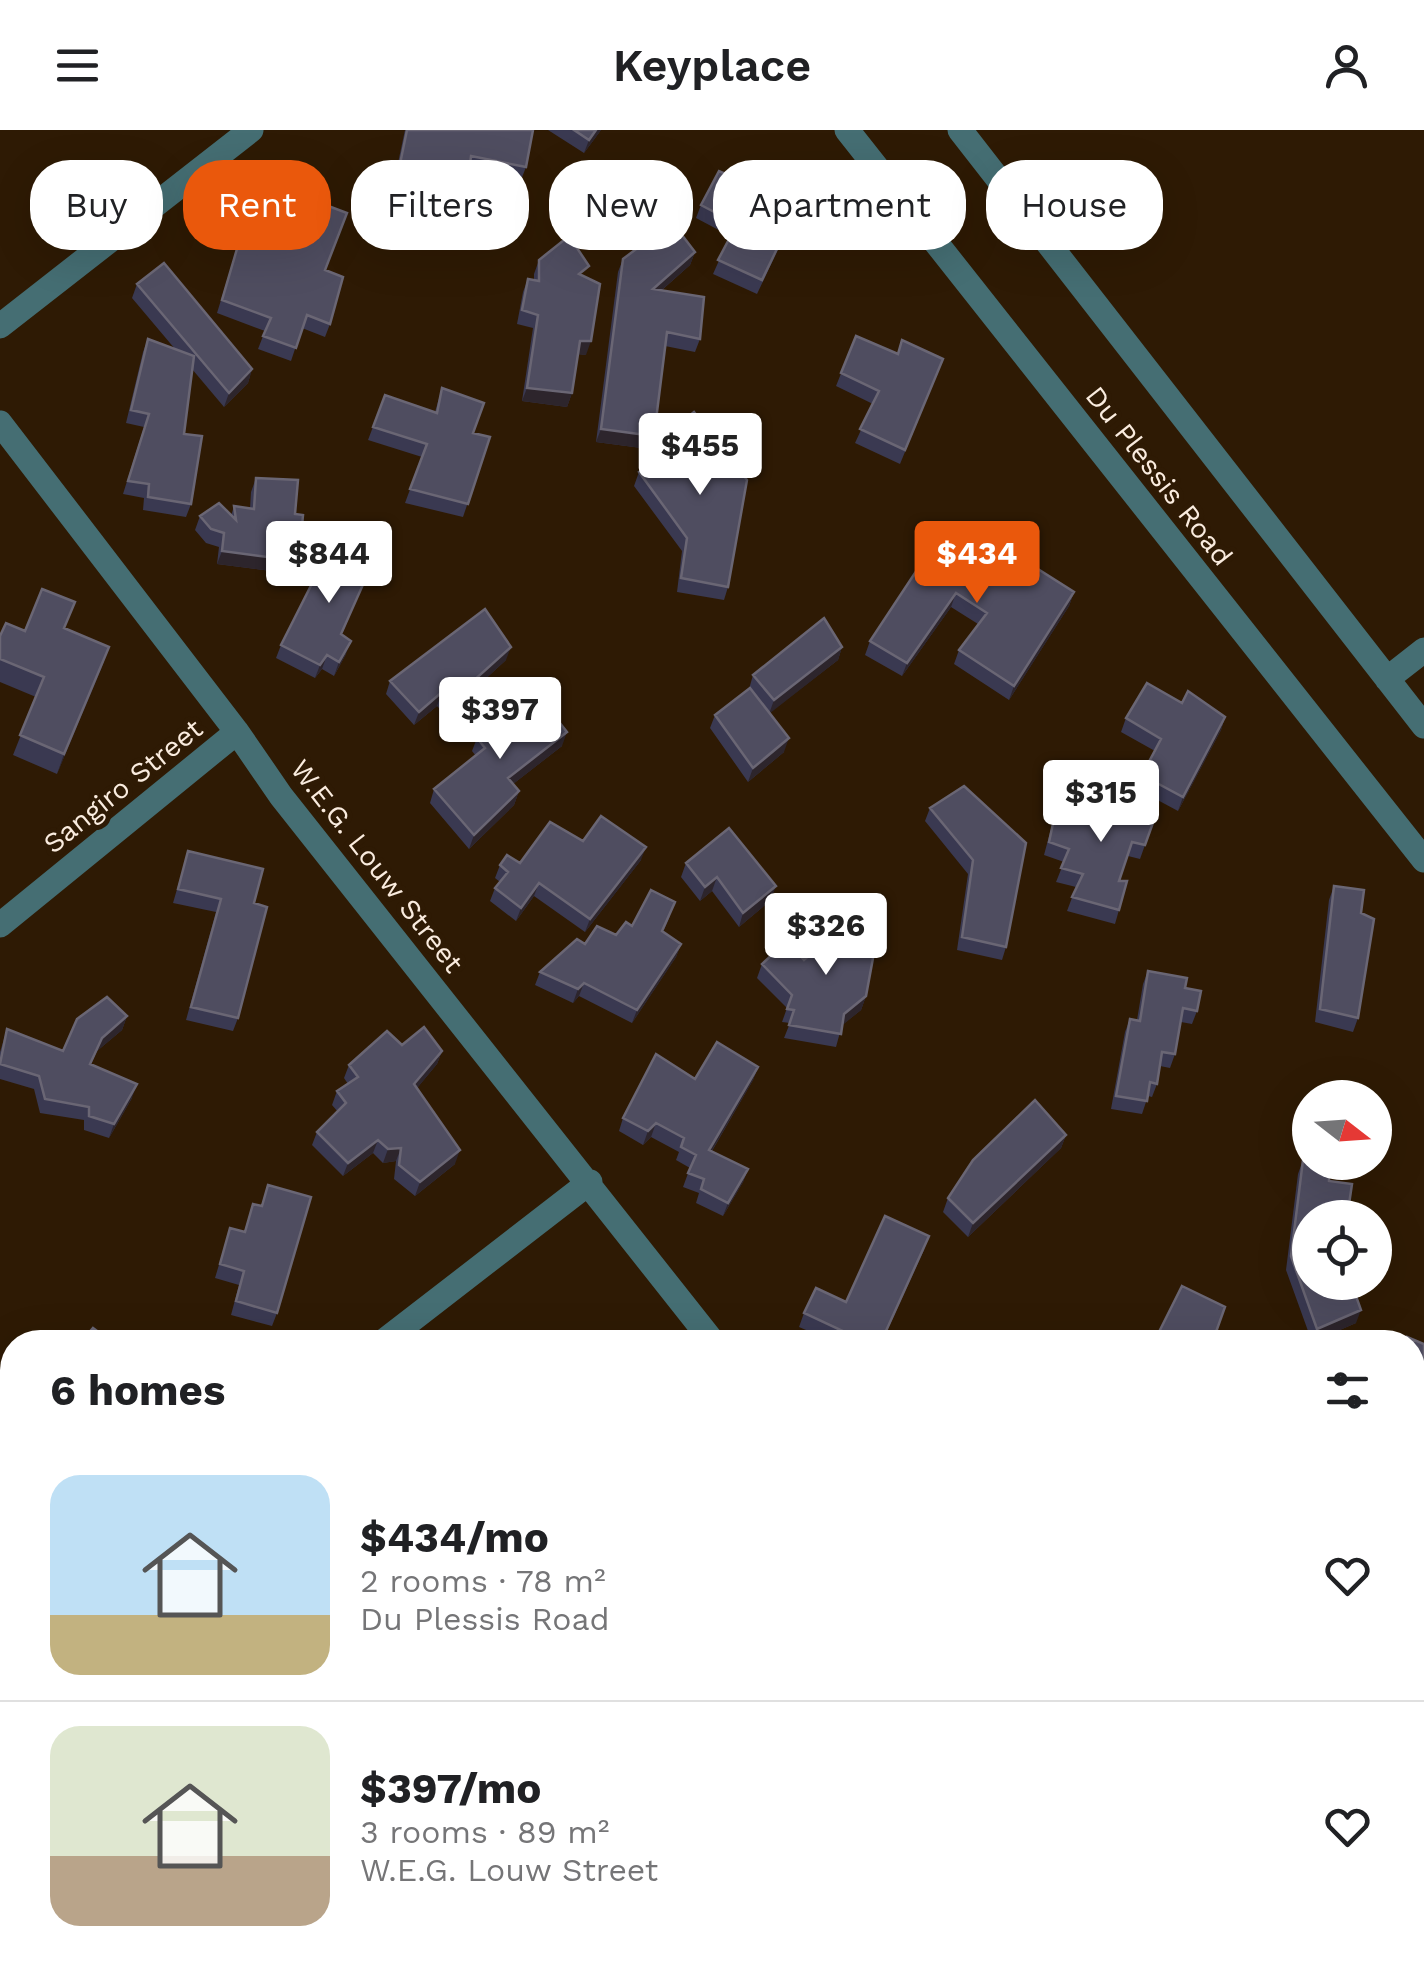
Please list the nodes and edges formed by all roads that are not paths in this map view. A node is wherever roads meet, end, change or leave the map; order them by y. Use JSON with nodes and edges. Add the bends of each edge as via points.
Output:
{"nodes":[{"id":1,"x":251,"y":130,"type":"edge"},
{"id":2,"x":847,"y":130,"type":"edge"},
{"id":3,"x":960,"y":130,"type":"edge"},
{"id":4,"x":0,"y":326,"type":"edge"},
{"id":5,"x":0,"y":422,"type":"edge"},
{"id":6,"x":1424,"y":650,"type":"edge"},
{"id":7,"x":1387,"y":679,"type":"junction"},
{"id":8,"x":1424,"y":726,"type":"edge"},
{"id":9,"x":237,"y":732,"type":"junction"},
{"id":10,"x":1424,"y":860,"type":"edge"},
{"id":11,"x":0,"y":925,"type":"edge"},
{"id":12,"x":590,"y":1182,"type":"junction"},
{"id":13,"x":399,"y":1330,"type":"edge"},
{"id":14,"x":704,"y":1330,"type":"edge"}],
"edges":[{"from":1,"to":4,"type":"street"},
{"from":2,"to":10,"type":"street","name":"Du Plessis Road"},
{"from":3,"to":7,"type":"street","name":"Du Plessis Road"},
{"from":5,"to":9,"type":"street","name":"W.E.G. Louw Street"},
{"from":6,"to":7,"type":"street"},
{"from":7,"to":8,"type":"street","name":"Du Plessis Road"},
{"from":9,"to":11,"type":"street","name":"Sangiro Street"},
{"from":9,"to":12,"type":"street","name":"W.E.G. Louw Street"},
{"from":12,"to":13,"type":"street"},
{"from":12,"to":14,"type":"street","name":"W.E.G. Louw Street"}]}
